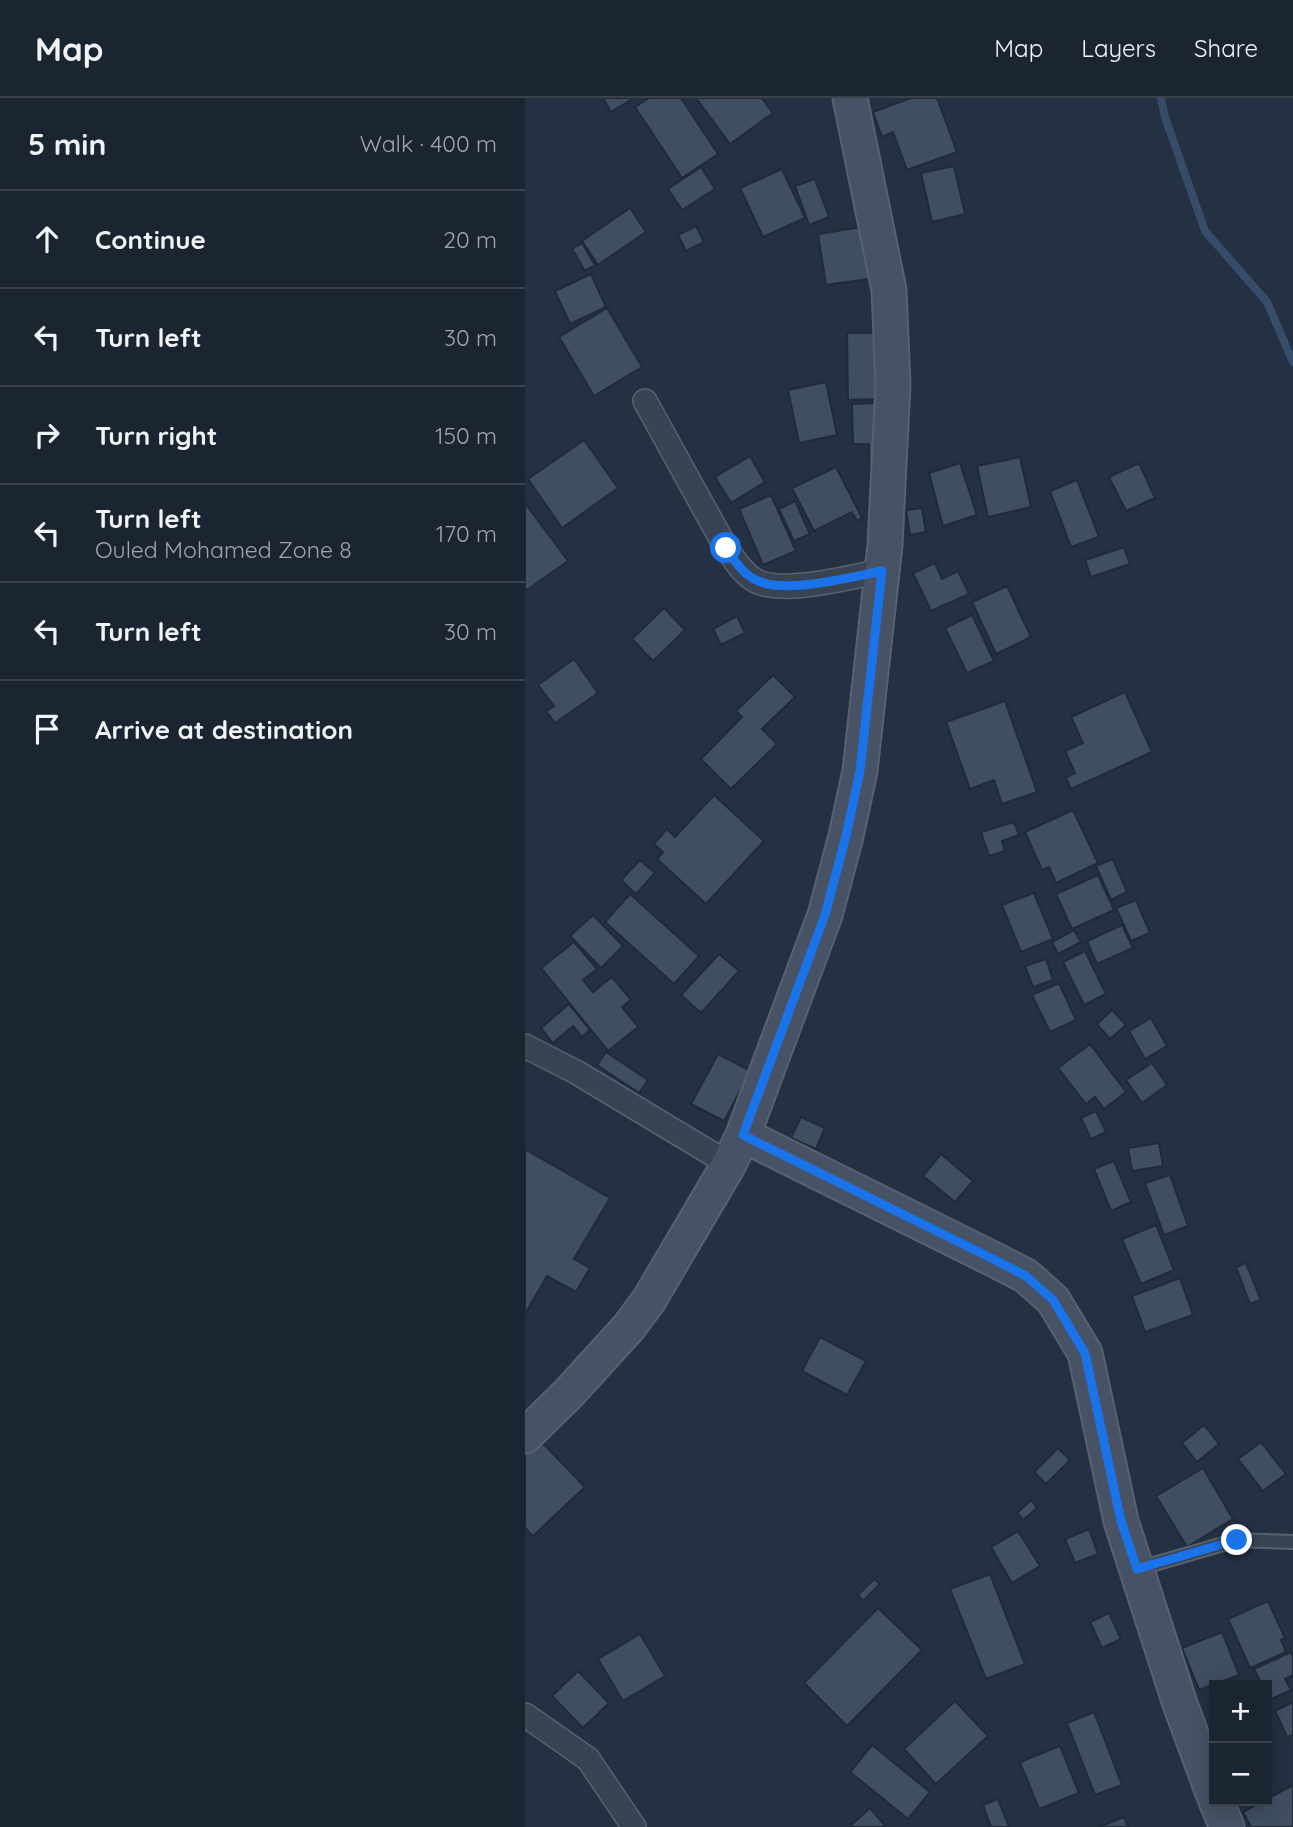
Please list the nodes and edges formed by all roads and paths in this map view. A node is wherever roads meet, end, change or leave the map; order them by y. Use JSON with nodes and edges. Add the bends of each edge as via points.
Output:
{"nodes":[{"id":1,"x":850,"y":98,"type":"edge"},
{"id":2,"x":645,"y":401,"type":"dead end"},
{"id":3,"x":882,"y":571,"type":"junction"},
{"id":4,"x":525,"y":1046,"type":"edge"},
{"id":5,"x":736,"y":1150,"type":"junction"},
{"id":6,"x":525,"y":1436,"type":"edge"},
{"id":7,"x":1293,"y":1542,"type":"edge"},
{"id":8,"x":1137,"y":1569,"type":"junction"},
{"id":9,"x":525,"y":1715,"type":"edge"},
{"id":10,"x":1209,"y":1782,"type":"edge"},
{"id":11,"x":1218,"y":1806,"type":"edge"},
{"id":12,"x":634,"y":1827,"type":"edge"},
{"id":13,"x":1227,"y":1827,"type":"edge"}],
"edges":[{"from":1,"to":3,"type":"main road","via":[[889,290],[893,385]]},
{"from":2,"to":3,"type":"street","via":[[726,548],[753,579],[794,586]]},
{"from":3,"to":5,"type":"main road","via":[[860,771],[846,836],[825,915]]},
{"from":4,"to":5,"type":"street"},
{"from":5,"to":6,"type":"main road","via":[[649,1300]]},
{"from":5,"to":8,"type":"main road","via":[[993,1259],[1026,1276],[1053,1300],[1085,1353],[1121,1521]]},
{"from":7,"to":8,"type":"lane","via":[[1237,1540]]},
{"from":8,"to":10,"type":"main road"},
{"from":9,"to":12,"type":"street","via":[[588,1759]]},
{"from":11,"to":13,"type":"main road"}]}
